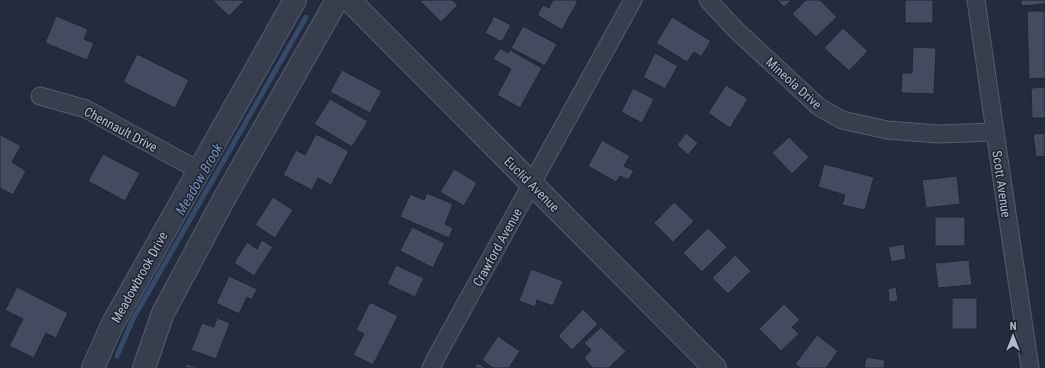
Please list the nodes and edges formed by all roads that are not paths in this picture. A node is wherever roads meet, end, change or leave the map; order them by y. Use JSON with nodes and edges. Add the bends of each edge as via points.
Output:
{"nodes":[{"id":1,"x":295,"y":0,"type":"edge"},
{"id":2,"x":337,"y":0,"type":"edge"},
{"id":3,"x":349,"y":0,"type":"edge"},
{"id":4,"x":633,"y":0,"type":"edge"},
{"id":5,"x":708,"y":0,"type":"edge"},
{"id":6,"x":976,"y":0,"type":"edge"},
{"id":7,"x":40,"y":96,"type":"dead end"},
{"id":8,"x":994,"y":132,"type":"junction"},
{"id":9,"x":198,"y":170,"type":"junction"},
{"id":10,"x":532,"y":184,"type":"junction"},
{"id":11,"x":93,"y":368,"type":"edge"},
{"id":12,"x":144,"y":368,"type":"edge"},
{"id":13,"x":431,"y":368,"type":"edge"},
{"id":14,"x":715,"y":368,"type":"edge"},
{"id":15,"x":1030,"y":368,"type":"edge"}],
"edges":[{"from":1,"to":9,"type":"street","name":"Meadowbrook Drive"},
{"from":2,"to":12,"type":"street","via":[[163,313]]},
{"from":3,"to":10,"type":"street","name":"Euclid Avenue"},
{"from":4,"to":10,"type":"street","name":"Crawford Avenue"},
{"from":5,"to":8,"type":"street","name":"Mineola Drive","via":[[736,30],[819,107],[842,120],[887,130],[938,134]]},
{"from":6,"to":8,"type":"street","name":"Scott Avenue"},
{"from":7,"to":9,"type":"street","name":"Chennault Drive","via":[[86,109]]},
{"from":8,"to":15,"type":"street","name":"Scott Avenue"},
{"from":9,"to":11,"type":"street","name":"Meadowbrook Drive","via":[[112,325]]},
{"from":10,"to":13,"type":"street","name":"Crawford Avenue"},
{"from":10,"to":14,"type":"street","name":"Euclid Avenue"}]}
